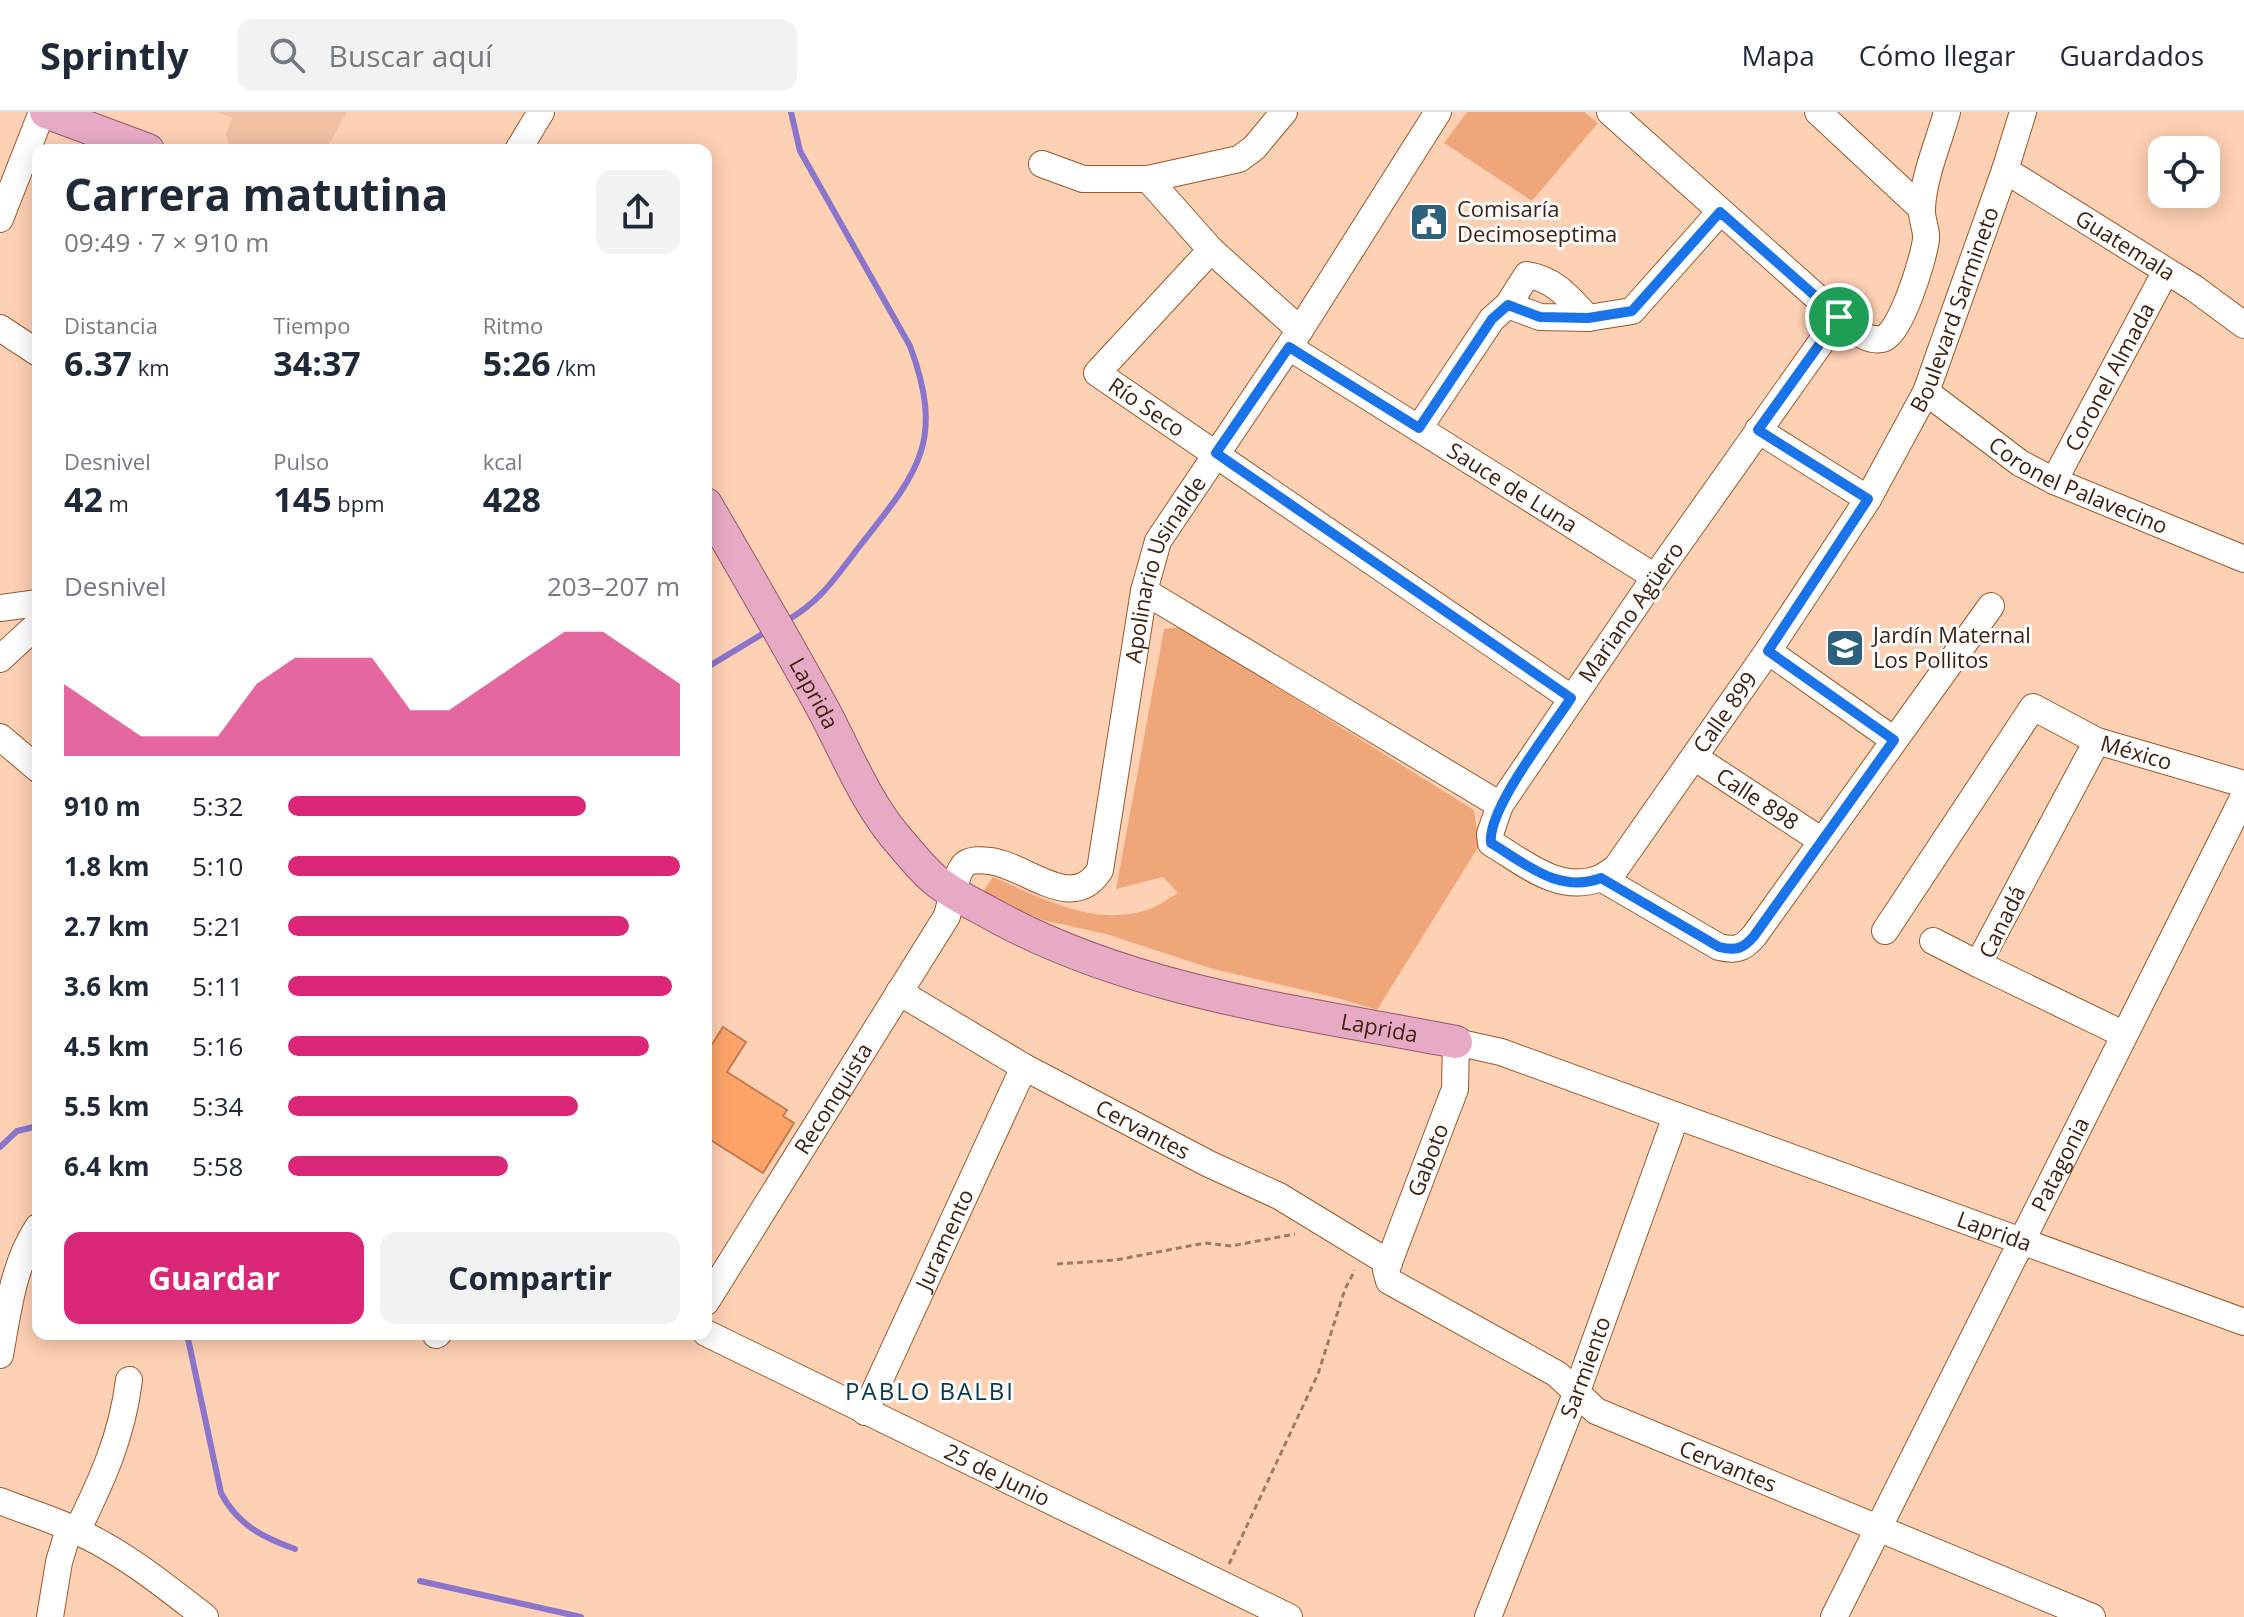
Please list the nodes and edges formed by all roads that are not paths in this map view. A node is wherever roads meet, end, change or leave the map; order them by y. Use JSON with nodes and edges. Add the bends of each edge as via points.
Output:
{"nodes":[{"id":1,"x":44,"y":112,"type":"edge"},
{"id":2,"x":541,"y":112,"type":"edge"},
{"id":3,"x":1284,"y":112,"type":"edge"},
{"id":4,"x":1438,"y":112,"type":"edge"},
{"id":5,"x":1610,"y":112,"type":"edge"},
{"id":6,"x":1818,"y":112,"type":"edge"},
{"id":7,"x":1947,"y":112,"type":"edge"},
{"id":8,"x":2023,"y":112,"type":"edge"},
{"id":9,"x":132,"y":144,"type":"edge"},
{"id":10,"x":522,"y":144,"type":"edge"},
{"id":11,"x":1042,"y":164,"type":"dead end"},
{"id":12,"x":2005,"y":170,"type":"junction"},
{"id":13,"x":1148,"y":179,"type":"junction"},
{"id":14,"x":1922,"y":209,"type":"junction"},
{"id":15,"x":1720,"y":212,"type":"junction"},
{"id":16,"x":0,"y":219,"type":"edge"},
{"id":17,"x":1211,"y":250,"type":"junction"},
{"id":18,"x":2166,"y":271,"type":"junction"},
{"id":19,"x":1508,"y":305,"type":"junction"},
{"id":20,"x":1839,"y":317,"type":"junction"},
{"id":21,"x":1588,"y":318,"type":"junction"},
{"id":22,"x":2244,"y":325,"type":"edge"},
{"id":23,"x":0,"y":328,"type":"edge"},
{"id":24,"x":1295,"y":339,"type":"junction"},
{"id":25,"x":32,"y":349,"type":"edge"},
{"id":26,"x":1926,"y":392,"type":"junction"},
{"id":27,"x":1419,"y":428,"type":"junction"},
{"id":28,"x":1758,"y":430,"type":"junction"},
{"id":29,"x":1216,"y":453,"type":"junction"},
{"id":30,"x":2054,"y":481,"type":"junction"},
{"id":31,"x":1868,"y":499,"type":"junction"},
{"id":32,"x":712,"y":515,"type":"edge"},
{"id":33,"x":2244,"y":559,"type":"edge"},
{"id":34,"x":1655,"y":577,"type":"junction"},
{"id":35,"x":1144,"y":591,"type":"junction"},
{"id":36,"x":32,"y":604,"type":"edge"},
{"id":37,"x":1991,"y":606,"type":"dead end"},
{"id":38,"x":0,"y":608,"type":"edge"},
{"id":39,"x":32,"y":630,"type":"edge"},
{"id":40,"x":1768,"y":651,"type":"junction"},
{"id":41,"x":0,"y":659,"type":"edge"},
{"id":42,"x":1571,"y":698,"type":"junction"},
{"id":43,"x":0,"y":737,"type":"edge"},
{"id":44,"x":1894,"y":740,"type":"junction"},
{"id":45,"x":2097,"y":741,"type":"junction"},
{"id":46,"x":1694,"y":757,"type":"junction"},
{"id":47,"x":32,"y":764,"type":"edge"},
{"id":48,"x":2244,"y":784,"type":"edge"},
{"id":49,"x":2244,"y":796,"type":"edge"},
{"id":50,"x":1500,"y":805,"type":"junction"},
{"id":51,"x":1822,"y":841,"type":"junction"},
{"id":52,"x":1601,"y":878,"type":"junction"},
{"id":53,"x":954,"y":893,"type":"junction"},
{"id":54,"x":1885,"y":931,"type":"dead end"},
{"id":55,"x":1933,"y":941,"type":"dead end"},
{"id":56,"x":1978,"y":964,"type":"junction"},
{"id":57,"x":899,"y":992,"type":"junction"},
{"id":58,"x":2123,"y":1034,"type":"junction"},
{"id":59,"x":1456,"y":1042,"type":"junction"},
{"id":60,"x":1024,"y":1067,"type":"junction"},
{"id":61,"x":1676,"y":1116,"type":"junction"},
{"id":62,"x":32,"y":1237,"type":"edge"},
{"id":63,"x":2020,"y":1241,"type":"junction"},
{"id":64,"x":1381,"y":1263,"type":"junction"},
{"id":65,"x":712,"y":1292,"type":"edge"},
{"id":66,"x":2244,"y":1322,"type":"edge"},
{"id":67,"x":712,"y":1336,"type":"edge"},
{"id":68,"x":0,"y":1355,"type":"edge"},
{"id":69,"x":129,"y":1380,"type":"dead end"},
{"id":70,"x":1576,"y":1394,"type":"junction"},
{"id":71,"x":865,"y":1412,"type":"junction"},
{"id":72,"x":0,"y":1501,"type":"edge"},
{"id":73,"x":1880,"y":1528,"type":"junction"},
{"id":74,"x":73,"y":1530,"type":"junction"},
{"id":75,"x":50,"y":1617,"type":"edge"},
{"id":76,"x":205,"y":1617,"type":"edge"},
{"id":77,"x":1289,"y":1617,"type":"edge"},
{"id":78,"x":1488,"y":1617,"type":"edge"},
{"id":79,"x":1834,"y":1617,"type":"edge"},
{"id":80,"x":2092,"y":1617,"type":"edge"}],
"edges":[{"from":1,"to":9,"type":"main road"},
{"from":1,"to":16,"type":"street"},
{"from":2,"to":10,"type":"street"},
{"from":3,"to":13,"type":"street","via":[[1239,159]]},
{"from":4,"to":24,"type":"street","name":"Apolinario Usinalde"},
{"from":5,"to":15,"type":"street"},
{"from":6,"to":14,"type":"street"},
{"from":7,"to":14,"type":"street"},
{"from":8,"to":12,"type":"street","name":"Boulevard Sarmineto"},
{"from":11,"to":13,"type":"street","via":[[1083,179]]},
{"from":12,"to":18,"type":"street","name":"Guatemala"},
{"from":12,"to":26,"type":"street","name":"Boulevard Sarmineto"},
{"from":13,"to":17,"type":"street","name":"Sauce de Luna"},
{"from":14,"to":20,"type":"street","via":[[1923,258],[1890,336],[1865,338]]},
{"from":15,"to":20,"type":"street"},
{"from":15,"to":21,"type":"street","via":[[1632,311]]},
{"from":17,"to":24,"type":"street","name":"Sauce de Luna"},
{"from":17,"to":29,"type":"street","name":"Río Seco","via":[[1097,373]]},
{"from":18,"to":22,"type":"street","name":"Guatemala"},
{"from":18,"to":30,"type":"street","name":"Coronel Almada"},
{"from":19,"to":21,"type":"street","via":[[1540,317]]},
{"from":19,"to":21,"type":"street","via":[[1527,275],[1544,277]]},
{"from":19,"to":27,"type":"street","via":[[1492,319]]},
{"from":20,"to":28,"type":"street","name":"Mariano Agüero"},
{"from":23,"to":25,"type":"street"},
{"from":24,"to":27,"type":"street","name":"Sauce de Luna"},
{"from":24,"to":29,"type":"street","name":"Apolinario Usinalde"},
{"from":26,"to":30,"type":"street","name":"Coronel Palavecino","via":[[2020,463]]},
{"from":26,"to":31,"type":"street","name":"Boulevard Sarmineto"},
{"from":27,"to":34,"type":"street","name":"Sauce de Luna"},
{"from":28,"to":31,"type":"street"},
{"from":28,"to":34,"type":"street","name":"Mariano Agüero"},
{"from":29,"to":35,"type":"street","name":"Apolinario Usinalde","via":[[1158,541]]},
{"from":29,"to":42,"type":"street","name":"Río Seco"},
{"from":30,"to":33,"type":"street","name":"Coronel Palavecino"},
{"from":31,"to":40,"type":"street","name":"Calle 899"},
{"from":32,"to":53,"type":"main road","name":"Laprida","via":[[873,803],[892,832]]},
{"from":34,"to":42,"type":"street","name":"Mariano Agüero"},
{"from":35,"to":50,"type":"street"},
{"from":35,"to":53,"type":"street","name":"Apolinario Usinalde","via":[[1100,870],[1080,889],[1061,888],[1002,863],[979,860],[966,864]]},
{"from":36,"to":38,"type":"street"},
{"from":37,"to":44,"type":"street"},
{"from":39,"to":41,"type":"street"},
{"from":40,"to":44,"type":"street"},
{"from":40,"to":46,"type":"street","name":"Calle 899"},
{"from":42,"to":50,"type":"street","name":"Mariano Agüero"},
{"from":43,"to":47,"type":"street"},
{"from":44,"to":51,"type":"street"},
{"from":45,"to":48,"type":"street","name":"México"},
{"from":45,"to":54,"type":"street","name":"México","via":[[2033,707]]},
{"from":45,"to":56,"type":"street","name":"Canadá"},
{"from":46,"to":51,"type":"street","name":"Calle 898"},
{"from":46,"to":52,"type":"street","name":"Calle 899","via":[[1616,868]]},
{"from":49,"to":58,"type":"street","name":"Patagonia"},
{"from":50,"to":52,"type":"street","via":[[1491,843],[1568,884]]},
{"from":51,"to":52,"type":"street","via":[[1747,945],[1734,951]]},
{"from":53,"to":57,"type":"street","name":"Reconquista","via":[[947,916]]},
{"from":53,"to":59,"type":"main road","name":"Laprida","via":[[1051,943],[1168,983]]},
{"from":55,"to":56,"type":"street"},
{"from":56,"to":58,"type":"street","name":"Canadá"},
{"from":57,"to":60,"type":"street","name":"Cervantes"},
{"from":57,"to":65,"type":"street","name":"Reconquista"},
{"from":58,"to":63,"type":"street","name":"Patagonia"},
{"from":59,"to":61,"type":"street","name":"Laprida","via":[[1501,1052]]},
{"from":59,"to":64,"type":"street","name":"Gaboto","via":[[1455,1089]]},
{"from":60,"to":64,"type":"street","name":"Cervantes","via":[[1279,1196]]},
{"from":60,"to":71,"type":"street","name":"Juramento"},
{"from":61,"to":63,"type":"street","name":"Laprida"},
{"from":61,"to":70,"type":"street","name":"Sarmiento"},
{"from":62,"to":68,"type":"street","via":[[17,1272]]},
{"from":63,"to":66,"type":"street","name":"Laprida"},
{"from":63,"to":73,"type":"street","name":"Patagonia"},
{"from":64,"to":70,"type":"street","name":"Cervantes","via":[[1395,1285],[1557,1374]]},
{"from":67,"to":71,"type":"street","name":"25 de Junio"},
{"from":69,"to":74,"type":"street","via":[[109,1466]]},
{"from":70,"to":73,"type":"street","name":"Cervantes","via":[[1596,1411]]},
{"from":70,"to":78,"type":"street","name":"Sarmiento"},
{"from":71,"to":77,"type":"street","name":"25 de Junio"},
{"from":72,"to":74,"type":"street"},
{"from":73,"to":79,"type":"street","name":"Patagonia"},
{"from":73,"to":80,"type":"street","name":"Cervantes"},
{"from":74,"to":75,"type":"street","via":[[59,1562]]},
{"from":74,"to":76,"type":"street","via":[[142,1568]]}]}
